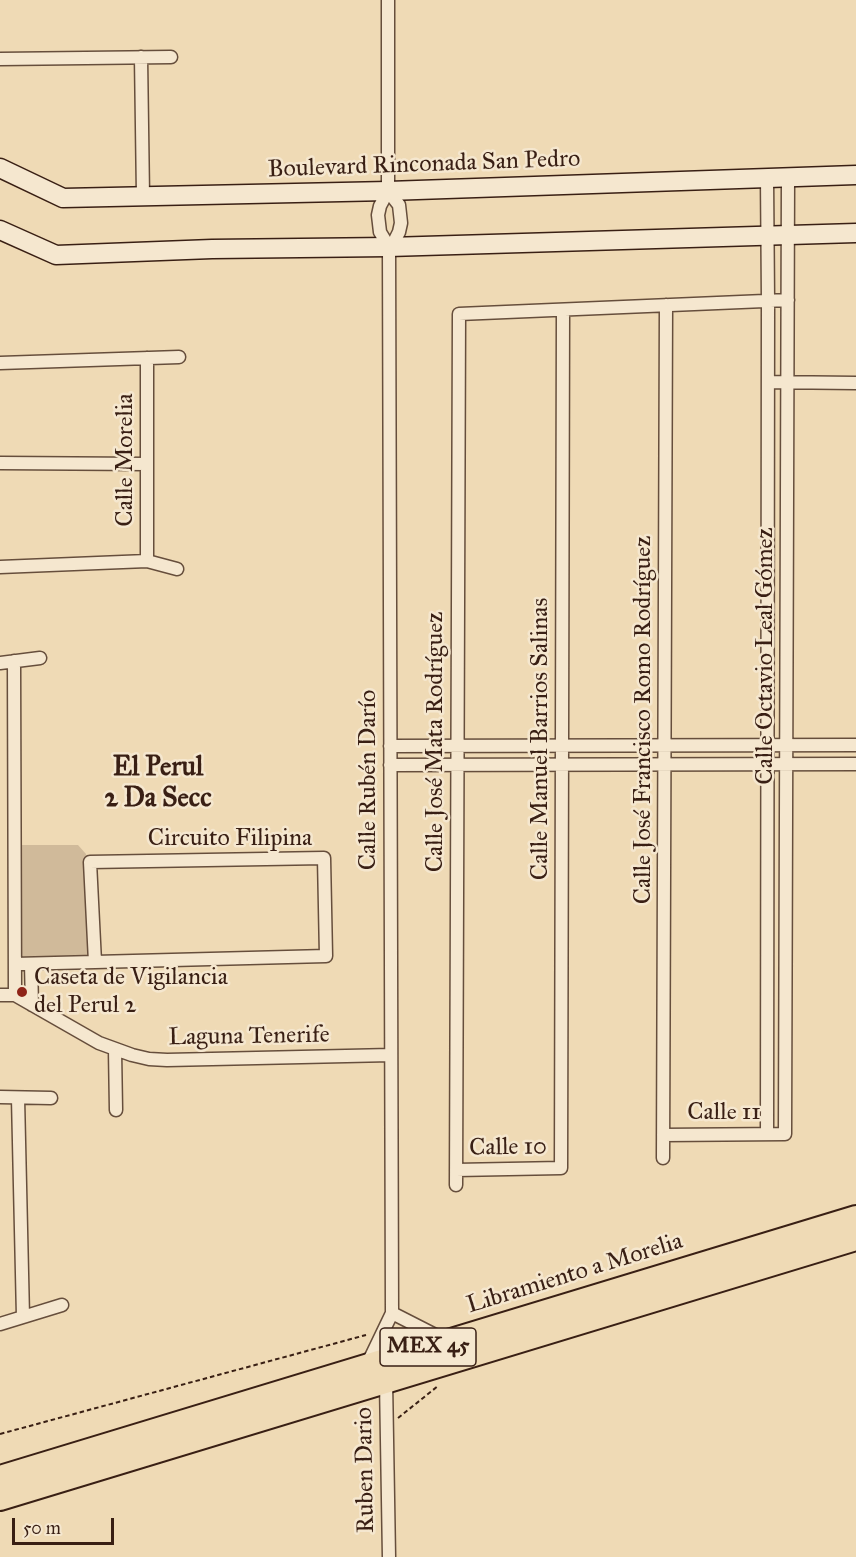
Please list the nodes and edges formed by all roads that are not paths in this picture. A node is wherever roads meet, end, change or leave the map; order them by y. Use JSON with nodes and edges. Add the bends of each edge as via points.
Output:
{"nodes":[{"id":1,"x":388,"y":0,"type":"edge"},
{"id":2,"x":141,"y":57,"type":"junction"},
{"id":3,"x":171,"y":57,"type":"dead end"},
{"id":4,"x":0,"y":59,"type":"edge"},
{"id":5,"x":0,"y":168,"type":"edge"},
{"id":6,"x":856,"y":175,"type":"edge"},
{"id":7,"x":788,"y":177,"type":"junction"},
{"id":8,"x":767,"y":178,"type":"junction"},
{"id":9,"x":388,"y":191,"type":"junction"},
{"id":10,"x":143,"y":196,"type":"junction"},
{"id":11,"x":0,"y":231,"type":"edge"},
{"id":12,"x":856,"y":233,"type":"edge"},
{"id":13,"x":788,"y":235,"type":"junction"},
{"id":14,"x":768,"y":236,"type":"junction"},
{"id":15,"x":388,"y":247,"type":"junction"},
{"id":16,"x":788,"y":300,"type":"junction"},
{"id":17,"x":768,"y":301,"type":"junction"},
{"id":18,"x":666,"y":305,"type":"junction"},
{"id":19,"x":563,"y":310,"type":"junction"},
{"id":20,"x":179,"y":357,"type":"dead end"},
{"id":21,"x":147,"y":358,"type":"junction"},
{"id":22,"x":0,"y":363,"type":"edge"},
{"id":23,"x":768,"y":382,"type":"junction"},
{"id":24,"x":787,"y":382,"type":"junction"},
{"id":25,"x":856,"y":383,"type":"edge"},
{"id":26,"x":0,"y":463,"type":"edge"},
{"id":27,"x":147,"y":464,"type":"junction"},
{"id":28,"x":147,"y":561,"type":"junction"},
{"id":29,"x":0,"y":567,"type":"edge"},
{"id":30,"x":177,"y":569,"type":"dead end"},
{"id":31,"x":40,"y":658,"type":"dead end"},
{"id":32,"x":14,"y":662,"type":"junction"},
{"id":33,"x":0,"y":663,"type":"edge"},
{"id":34,"x":856,"y":744,"type":"edge"},
{"id":35,"x":664,"y":745,"type":"junction"},
{"id":36,"x":768,"y":745,"type":"junction"},
{"id":37,"x":786,"y":745,"type":"junction"},
{"id":38,"x":390,"y":746,"type":"junction"},
{"id":39,"x":457,"y":746,"type":"junction"},
{"id":40,"x":562,"y":746,"type":"junction"},
{"id":41,"x":767,"y":764,"type":"junction"},
{"id":42,"x":786,"y":764,"type":"junction"},
{"id":43,"x":856,"y":764,"type":"edge"},
{"id":44,"x":390,"y":765,"type":"junction"},
{"id":45,"x":457,"y":765,"type":"junction"},
{"id":46,"x":562,"y":765,"type":"junction"},
{"id":47,"x":664,"y":765,"type":"junction"},
{"id":48,"x":95,"y":962,"type":"junction"},
{"id":49,"x":31,"y":963,"type":"junction"},
{"id":50,"x":15,"y":964,"type":"junction"},
{"id":51,"x":0,"y":995,"type":"edge"},
{"id":52,"x":15,"y":995,"type":"junction"},
{"id":53,"x":32,"y":1005,"type":"junction"},
{"id":54,"x":115,"y":1050,"type":"junction"},
{"id":55,"x":391,"y":1055,"type":"junction"},
{"id":56,"x":0,"y":1097,"type":"edge"},
{"id":57,"x":18,"y":1098,"type":"junction"},
{"id":58,"x":51,"y":1098,"type":"dead end"},
{"id":59,"x":116,"y":1110,"type":"dead end"},
{"id":60,"x":767,"y":1134,"type":"junction"},
{"id":61,"x":785,"y":1134,"type":"joint"},
{"id":62,"x":663,"y":1135,"type":"junction"},
{"id":63,"x":663,"y":1158,"type":"dead end"},
{"id":64,"x":561,"y":1168,"type":"joint"},
{"id":65,"x":456,"y":1170,"type":"junction"},
{"id":66,"x":456,"y":1185,"type":"dead end"},
{"id":67,"x":856,"y":1217,"type":"edge"},
{"id":68,"x":856,"y":1239,"type":"edge"},
{"id":69,"x":62,"y":1305,"type":"dead end"},
{"id":70,"x":392,"y":1313,"type":"junction"},
{"id":71,"x":23,"y":1317,"type":"junction"},
{"id":72,"x":0,"y":1324,"type":"edge"},
{"id":73,"x":448,"y":1341,"type":"junction"},
{"id":74,"x":366,"y":1366,"type":"junction"},
{"id":75,"x":386,"y":1381,"type":"junction"},
{"id":76,"x":0,"y":1477,"type":"edge"},
{"id":77,"x":0,"y":1499,"type":"edge"},
{"id":78,"x":389,"y":1557,"type":"edge"}],
"edges":[{"from":1,"to":9,"type":"street","name":"Calle Rubén Darío"},
{"from":2,"to":3,"type":"street"},
{"from":2,"to":4,"type":"street"},
{"from":2,"to":10,"type":"street"},
{"from":5,"to":10,"type":"street","name":"Boulevard Rinconada San Pedro","via":[[63,198]]},
{"from":6,"to":7,"type":"street","name":"Boulevard Rinconada San Pedro"},
{"from":7,"to":8,"type":"street","name":"Boulevard Rinconada San Pedro"},
{"from":7,"to":13,"type":"street","name":"Calle Octavio Leal Gómez"},
{"from":8,"to":9,"type":"street","name":"Boulevard Rinconada San Pedro"},
{"from":8,"to":14,"type":"street","name":"Calle Octavio Leal Gómez"},
{"from":9,"to":10,"type":"street","name":"Boulevard Rinconada San Pedro"},
{"from":9,"to":15,"type":"street","name":"Calle Rubén Darío","via":[[378,215],[380,232]]},
{"from":9,"to":15,"type":"street","name":"Calle Rubén Darío","via":[[399,205],[401,223]]},
{"from":11,"to":15,"type":"street","via":[[56,255]]},
{"from":12,"to":13,"type":"street"},
{"from":13,"to":14,"type":"street"},
{"from":13,"to":16,"type":"street","name":"Calle Octavio Leal Gómez"},
{"from":14,"to":15,"type":"street"},
{"from":14,"to":17,"type":"street","name":"Calle Octavio Leal Gómez"},
{"from":15,"to":38,"type":"street","name":"Calle Rubén Darío"},
{"from":16,"to":17,"type":"street"},
{"from":16,"to":24,"type":"street","name":"Calle Octavio Leal Gómez"},
{"from":17,"to":18,"type":"street"},
{"from":17,"to":23,"type":"street","name":"Calle Octavio Leal Gómez"},
{"from":18,"to":19,"type":"street"},
{"from":18,"to":35,"type":"street","name":"Calle José Francisco Romo Rodríguez"},
{"from":19,"to":39,"type":"street","name":"Calle José Mata Rodríguez","via":[[459,314]]},
{"from":19,"to":40,"type":"street","name":"Calle Manuel Barrios Salinas"},
{"from":20,"to":21,"type":"street"},
{"from":21,"to":22,"type":"street"},
{"from":21,"to":27,"type":"street","name":"Calle Morelia"},
{"from":23,"to":24,"type":"street"},
{"from":23,"to":36,"type":"street","name":"Calle Octavio Leal Gómez"},
{"from":24,"to":25,"type":"street"},
{"from":24,"to":37,"type":"street","name":"Calle Octavio Leal Gómez"},
{"from":26,"to":27,"type":"street"},
{"from":27,"to":28,"type":"street","name":"Calle Morelia"},
{"from":28,"to":29,"type":"street"},
{"from":28,"to":30,"type":"street"},
{"from":31,"to":32,"type":"street"},
{"from":32,"to":33,"type":"street"},
{"from":32,"to":50,"type":"street"},
{"from":34,"to":37,"type":"street"},
{"from":35,"to":36,"type":"street"},
{"from":35,"to":40,"type":"street"},
{"from":35,"to":47,"type":"street","name":"Calle José Francisco Romo Rodríguez"},
{"from":36,"to":37,"type":"street"},
{"from":36,"to":41,"type":"street","name":"Calle Octavio Leal Gómez"},
{"from":37,"to":42,"type":"street","name":"Calle Octavio Leal Gómez"},
{"from":38,"to":39,"type":"street"},
{"from":38,"to":44,"type":"street","name":"Calle Rubén Darío"},
{"from":39,"to":40,"type":"street"},
{"from":39,"to":45,"type":"street","name":"Calle José Mata Rodríguez"},
{"from":40,"to":46,"type":"street","name":"Calle Manuel Barrios Salinas"},
{"from":41,"to":42,"type":"street"},
{"from":41,"to":47,"type":"street"},
{"from":41,"to":60,"type":"street","name":"Calle Octavio Leal Gómez"},
{"from":42,"to":43,"type":"street"},
{"from":42,"to":61,"type":"street","name":"Calle Octavio Leal Gómez"},
{"from":44,"to":45,"type":"street"},
{"from":44,"to":55,"type":"street","name":"Calle Rubén Darío"},
{"from":45,"to":46,"type":"street"},
{"from":45,"to":65,"type":"street","name":"Calle José Mata Rodríguez"},
{"from":46,"to":47,"type":"street"},
{"from":46,"to":64,"type":"street","name":"Calle Manuel Barrios Salinas"},
{"from":47,"to":62,"type":"street","name":"Calle José Francisco Romo Rodríguez"},
{"from":48,"to":48,"type":"street","name":"Circuito Filipina","via":[[326,956],[324,858],[90,862]]},
{"from":48,"to":49,"type":"street","name":"Circuito Filipina"},
{"from":49,"to":50,"type":"street","name":"Circuito Filipina"},
{"from":49,"to":53,"type":"street"},
{"from":50,"to":52,"type":"street"},
{"from":51,"to":52,"type":"street"},
{"from":52,"to":53,"type":"street","name":"Laguna Tenerife"},
{"from":53,"to":54,"type":"street","name":"Laguna Tenerife"},
{"from":54,"to":55,"type":"street","name":"Laguna Tenerife","via":[[167,1060]]},
{"from":54,"to":59,"type":"street"},
{"from":55,"to":70,"type":"street","name":"Calle Rubén Darío"},
{"from":56,"to":57,"type":"street"},
{"from":57,"to":58,"type":"street"},
{"from":57,"to":71,"type":"street"},
{"from":60,"to":61,"type":"street","name":"Calle 11"},
{"from":60,"to":62,"type":"street","name":"Calle 11"},
{"from":62,"to":63,"type":"street","name":"Calle José Francisco Romo Rodríguez"},
{"from":64,"to":65,"type":"street","name":"Calle 10"},
{"from":65,"to":66,"type":"street","name":"Calle José Mata Rodríguez"},
{"from":67,"to":73,"type":"highway","name":"Libramiento a Morelia","number":"MEX 45"},
{"from":68,"to":75,"type":"highway","name":"Libramiento a Morelia","number":"MEX 45"},
{"from":69,"to":71,"type":"street"},
{"from":70,"to":73,"type":"street"},
{"from":70,"to":74,"type":"street","name":"Calle Rubén Darío"},
{"from":71,"to":72,"type":"street"},
{"from":73,"to":74,"type":"highway","name":"Libramiento a Morelia","number":"MEX 45"},
{"from":74,"to":76,"type":"highway","name":"Libramiento a Morelia","number":"MEX 45"},
{"from":75,"to":77,"type":"highway","name":"Libramiento a Morelia","number":"MEX 45"},
{"from":75,"to":78,"type":"street","name":"Ruben Dario"}]}
